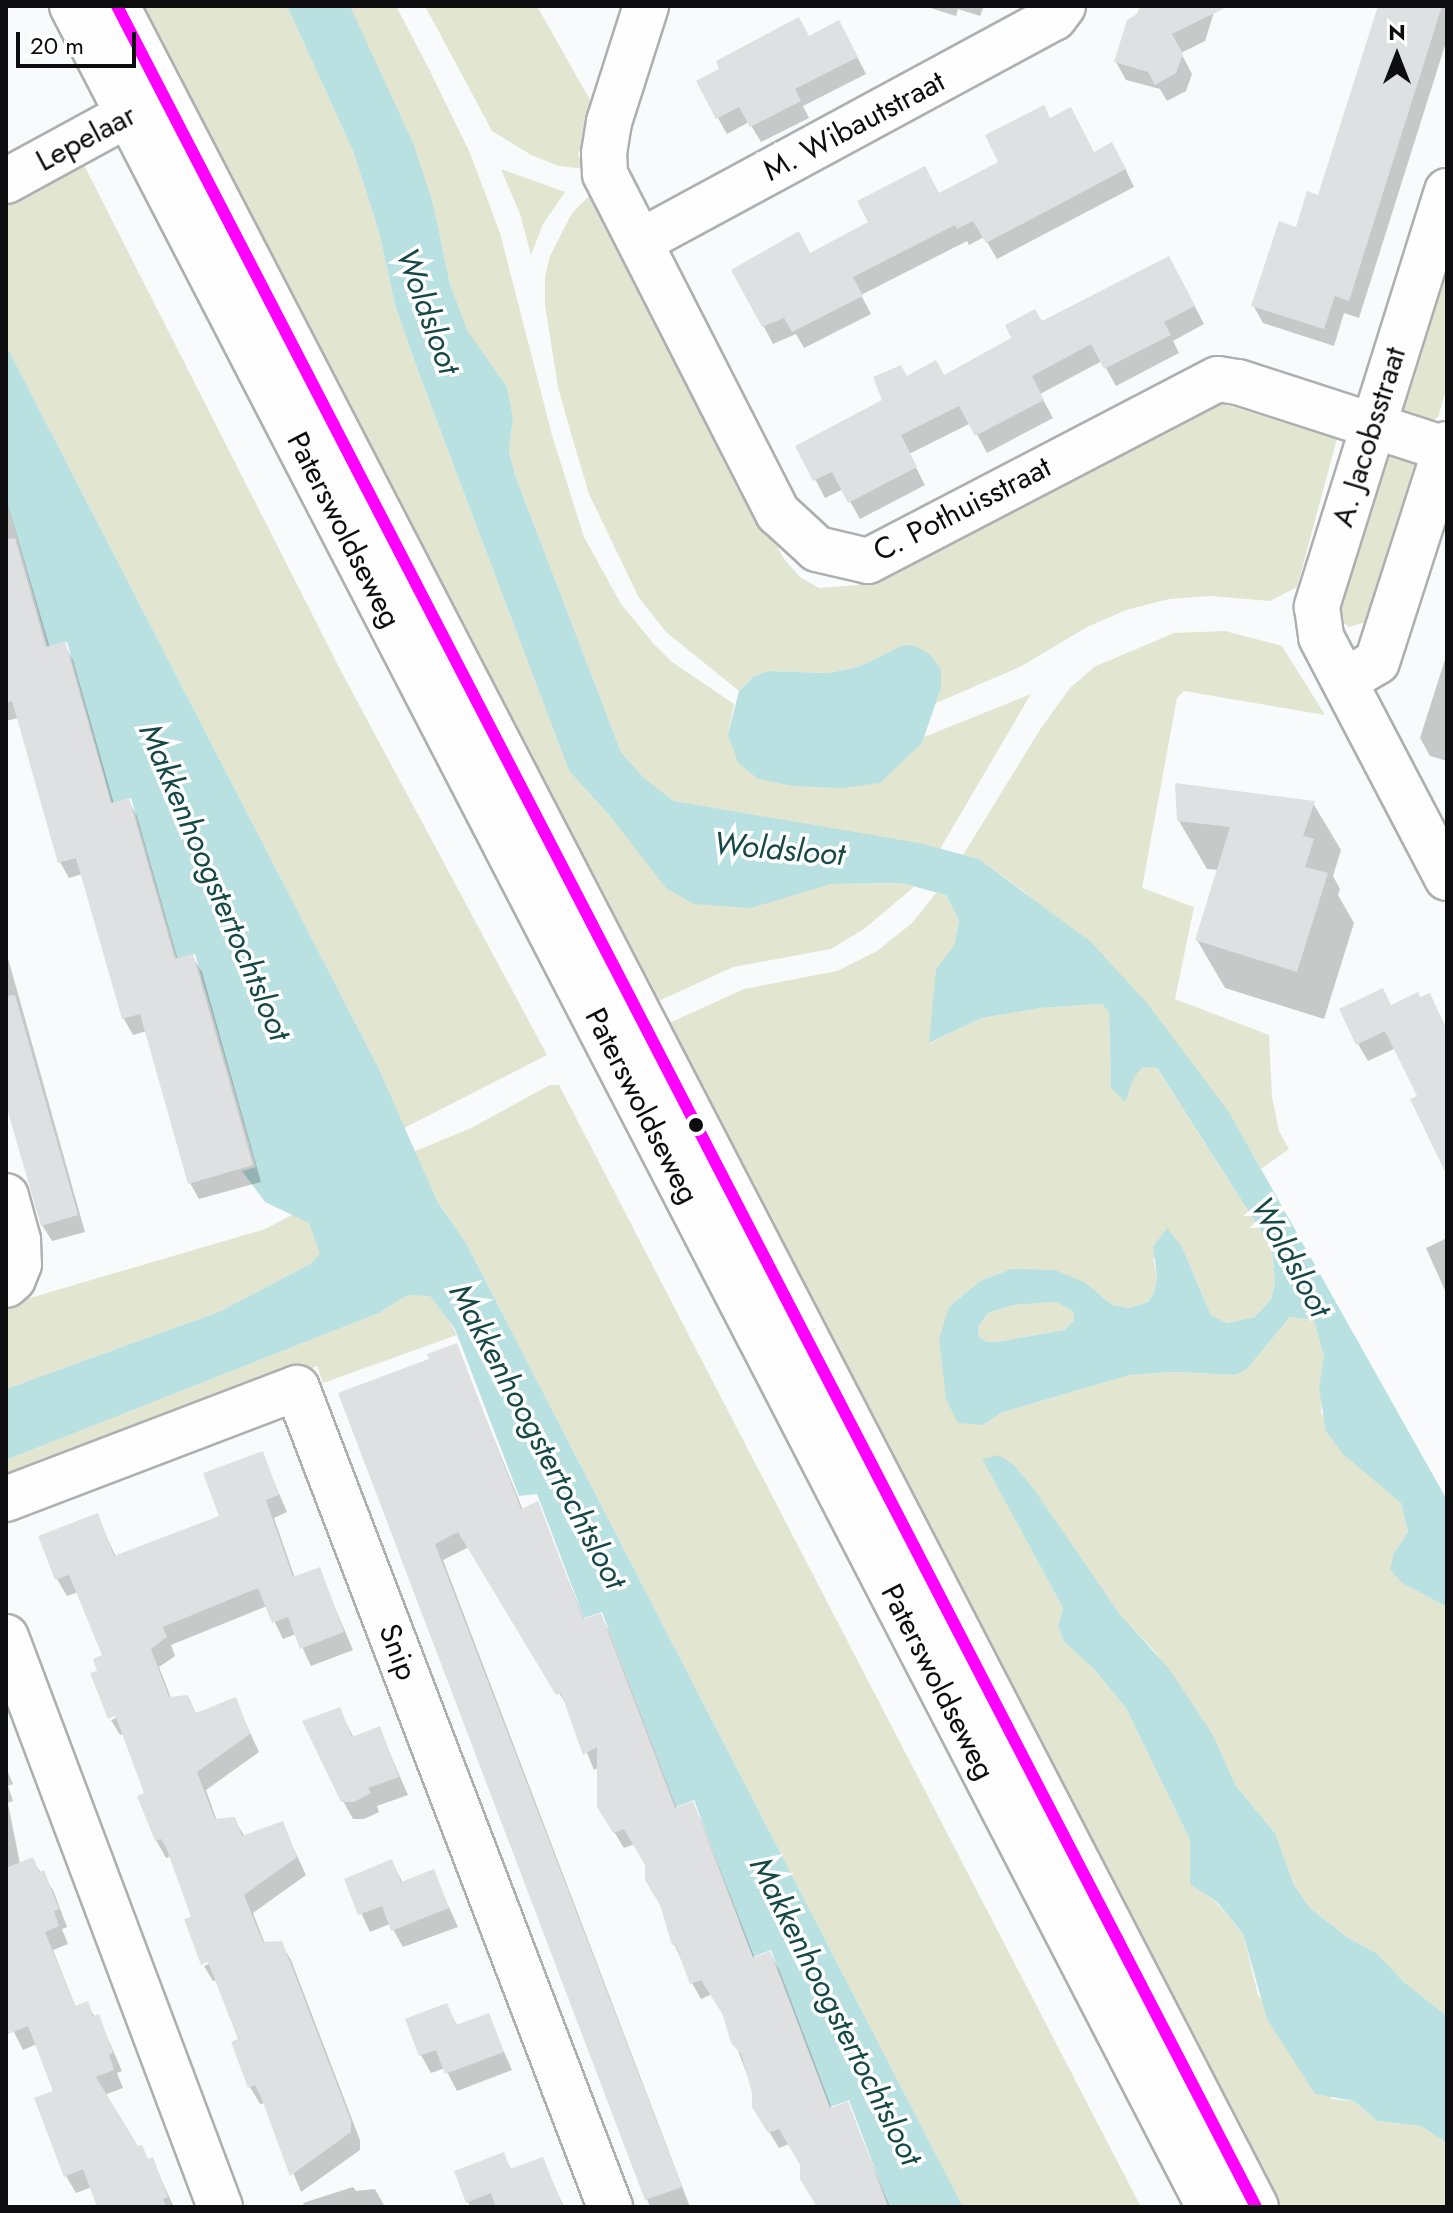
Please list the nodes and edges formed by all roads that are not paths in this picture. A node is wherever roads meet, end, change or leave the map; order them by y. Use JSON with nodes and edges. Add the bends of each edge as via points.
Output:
{"nodes":[{"id":1,"x":72,"y":6,"type":"edge"},
{"id":2,"x":117,"y":6,"type":"edge"},
{"id":3,"x":646,"y":6,"type":"edge"},
{"id":4,"x":1063,"y":6,"type":"edge"},
{"id":5,"x":147,"y":106,"type":"junction"},
{"id":6,"x":6,"y":181,"type":"edge"},
{"id":7,"x":1447,"y":191,"type":"edge"},
{"id":8,"x":641,"y":241,"type":"junction"},
{"id":9,"x":1371,"y":427,"type":"junction"},
{"id":10,"x":1446,"y":446,"type":"edge"},
{"id":11,"x":1345,"y":681,"type":"junction"},
{"id":12,"x":1444,"y":865,"type":"edge"},
{"id":13,"x":6,"y":1196,"type":"edge"},
{"id":14,"x":6,"y":1285,"type":"edge"},
{"id":15,"x":6,"y":1499,"type":"edge"},
{"id":16,"x":6,"y":1637,"type":"edge"},
{"id":17,"x":220,"y":2207,"type":"edge"},
{"id":18,"x":610,"y":2207,"type":"edge"},
{"id":19,"x":1209,"y":2207,"type":"edge"},
{"id":20,"x":1256,"y":2207,"type":"edge"}],
"edges":[{"from":1,"to":5,"type":"main road","name":"Paterswoldseweg"},
{"from":2,"to":5,"type":"main road","name":"Paterswoldseweg"},
{"from":3,"to":8,"type":"main road","name":"C. Pothuisstraat","via":[[604,153],[610,185]]},
{"from":4,"to":8,"type":"main road","name":"M. Wibautstraat","via":[[1054,18]]},
{"from":5,"to":6,"type":"main road","name":"Lepelaar"},
{"from":5,"to":19,"type":"main road","name":"Paterswoldseweg"},
{"from":5,"to":20,"type":"main road","name":"Paterswoldseweg","via":[[642,1024]]},
{"from":7,"to":9,"type":"main road","name":"A. Jacobsstraat"},
{"from":8,"to":9,"type":"main road","name":"C. Pothuisstraat","via":[[778,513],[817,549],[868,561],[1218,379]]},
{"from":9,"to":10,"type":"main road","name":"C. Pothuisstraat"},
{"from":9,"to":11,"type":"main road","name":"A. Jacobsstraat","via":[[1317,607],[1321,637]]},
{"from":10,"to":11,"type":"main road","via":[[1377,662]]},
{"from":11,"to":12,"type":"main road","name":"A. Jacobsstraat"},
{"from":13,"to":14,"type":"main road","via":[[19,1264]]},
{"from":15,"to":18,"type":"main road","name":"Snip","via":[[297,1388]]},
{"from":16,"to":17,"type":"main road"}]}
